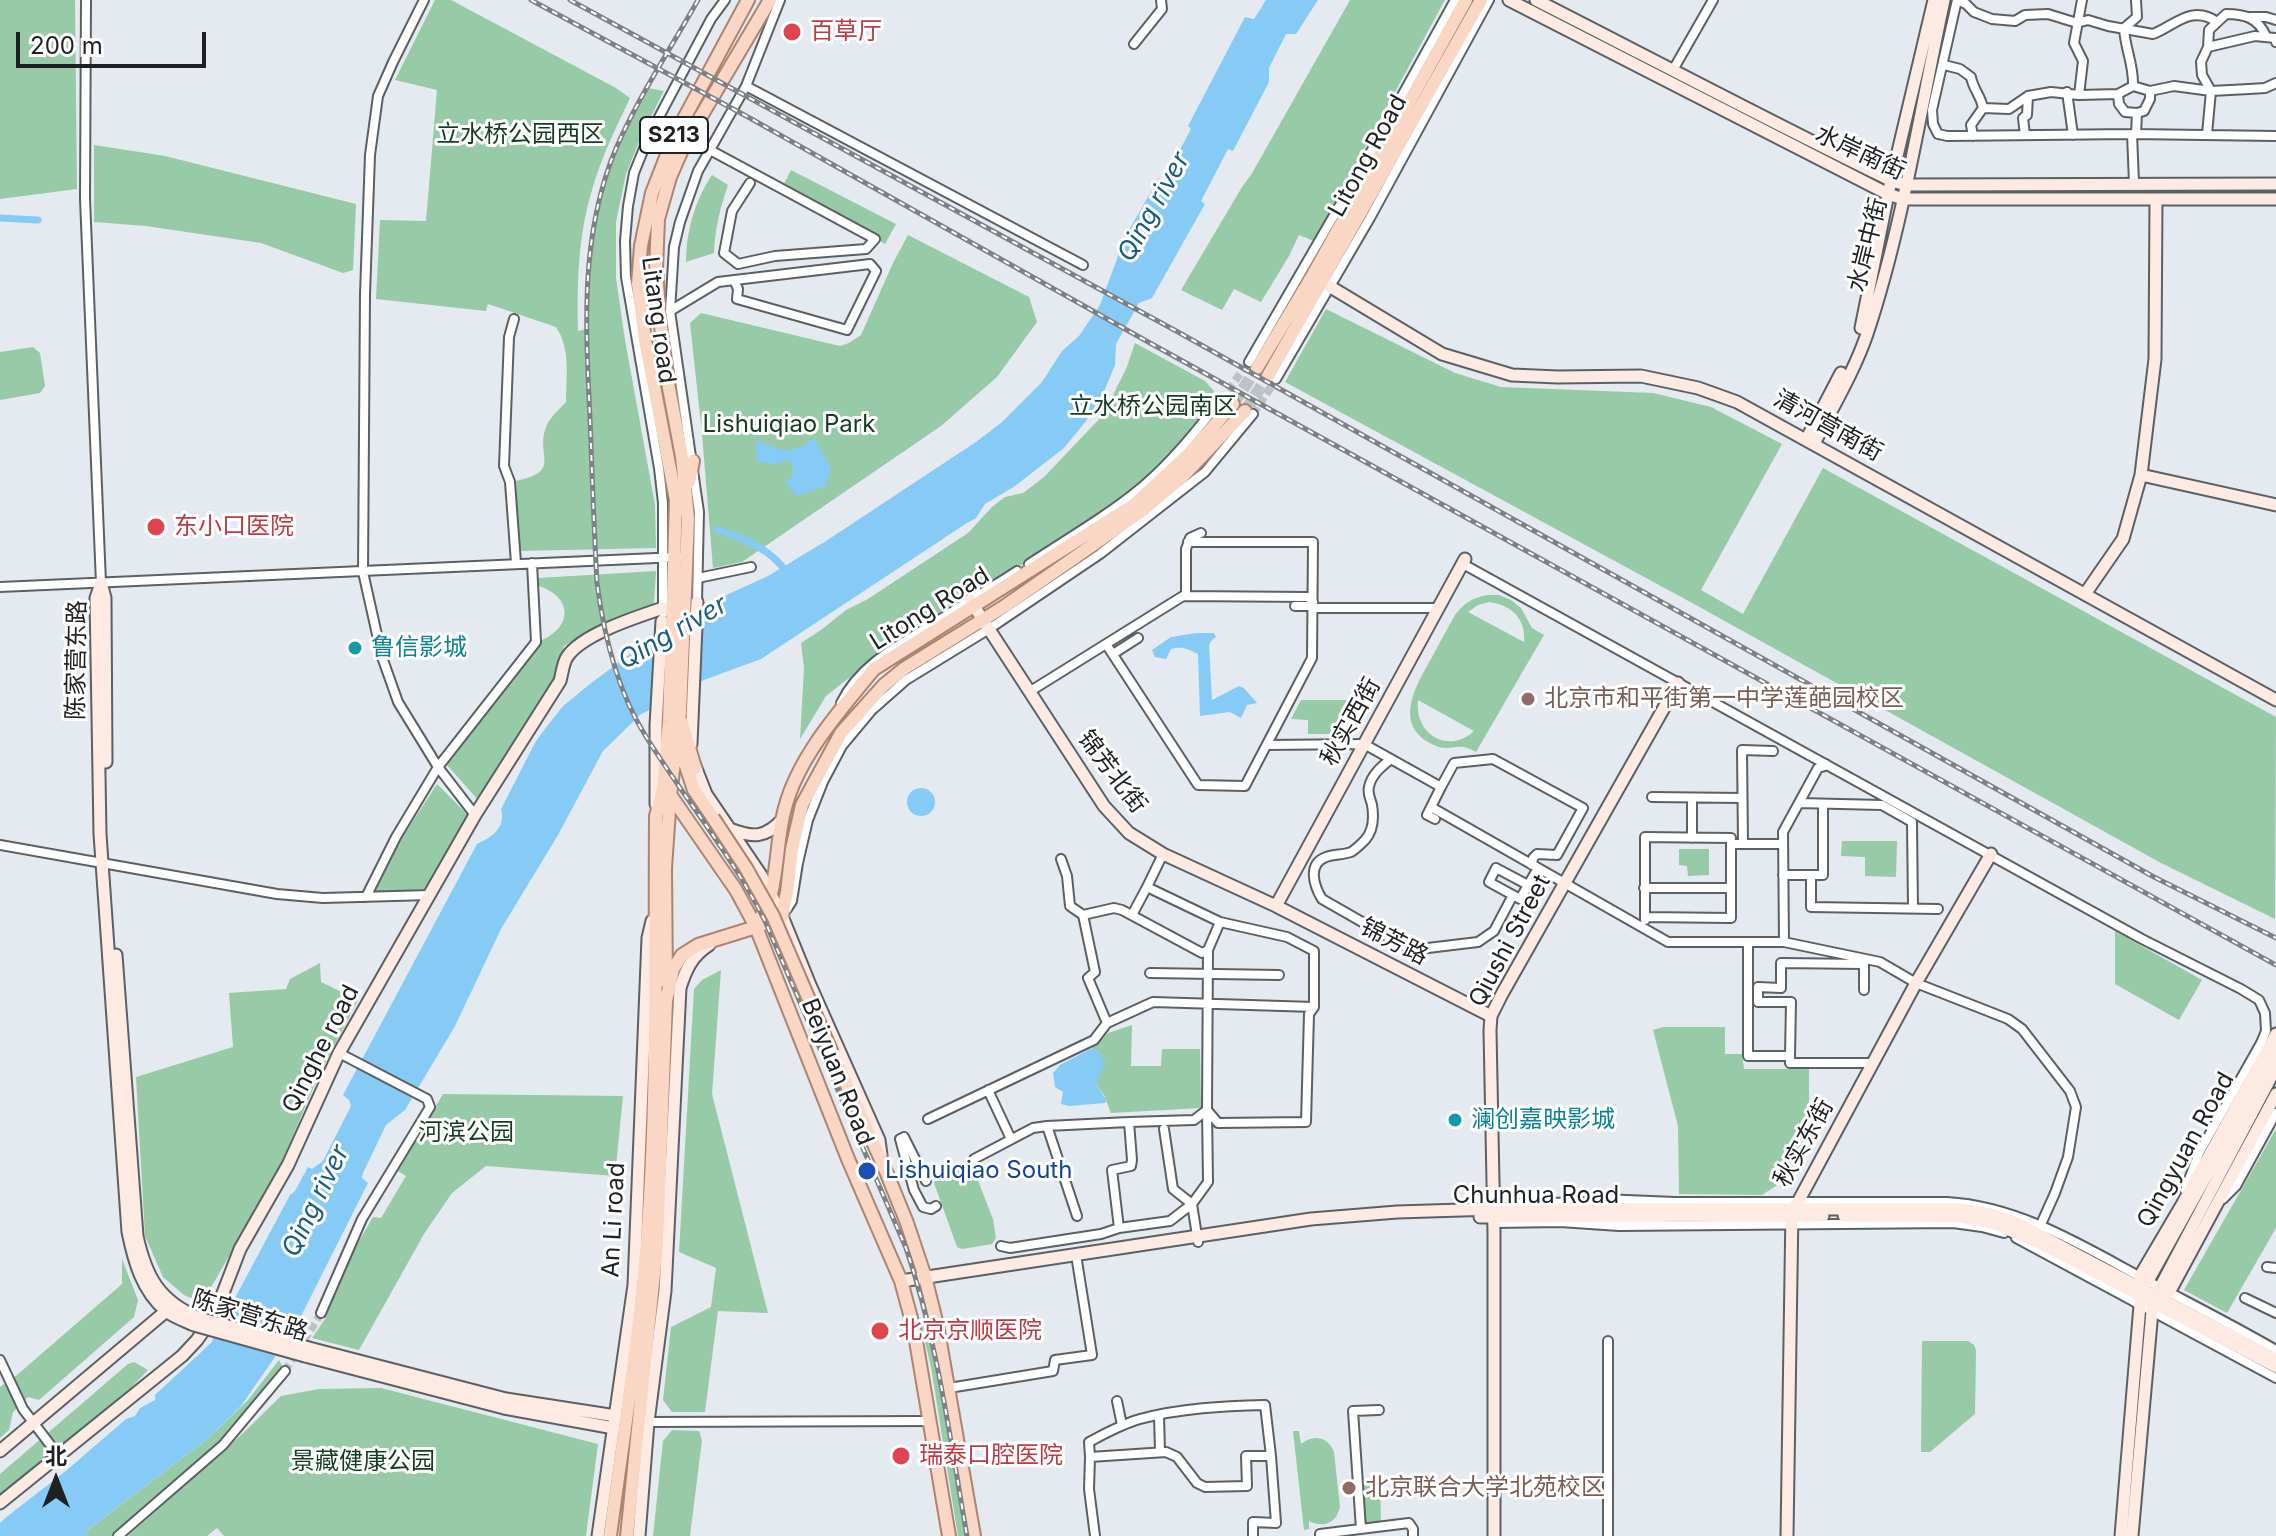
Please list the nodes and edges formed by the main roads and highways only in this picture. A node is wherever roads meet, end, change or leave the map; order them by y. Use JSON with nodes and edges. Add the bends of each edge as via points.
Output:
{"nodes":[{"id":1,"x":748,"y":0,"type":"edge"},
{"id":2,"x":770,"y":0,"type":"edge"},
{"id":3,"x":1466,"y":0,"type":"edge"},
{"id":4,"x":1481,"y":0,"type":"edge"},
{"id":5,"x":1439,"y":91,"type":"road end"},
{"id":6,"x":1425,"y":100,"type":"junction"},
{"id":7,"x":1383,"y":129,"type":"road end"},
{"id":8,"x":1380,"y":155,"type":"junction"},
{"id":9,"x":638,"y":284,"type":"junction"},
{"id":10,"x":664,"y":310,"type":"junction"},
{"id":11,"x":635,"y":329,"type":"road end"},
{"id":12,"x":674,"y":345,"type":"road end"},
{"id":13,"x":653,"y":436,"type":"road end"},
{"id":14,"x":666,"y":451,"type":"junction"},
{"id":15,"x":693,"y":461,"type":"road end"},
{"id":16,"x":1167,"y":490,"type":"junction"},
{"id":17,"x":687,"y":493,"type":"junction"},
{"id":18,"x":1154,"y":512,"type":"road end"},
{"id":19,"x":676,"y":557,"type":"junction"},
{"id":20,"x":676,"y":611,"type":"junction"},
{"id":21,"x":905,"y":682,"type":"road end"},
{"id":22,"x":884,"y":685,"type":"junction"},
{"id":23,"x":686,"y":712,"type":"junction"},
{"id":24,"x":673,"y":737,"type":"junction"},
{"id":25,"x":656,"y":767,"type":"road end"},
{"id":26,"x":695,"y":768,"type":"road end"},
{"id":27,"x":666,"y":792,"type":"junction"},
{"id":28,"x":782,"y":916,"type":"joint"},
{"id":29,"x":756,"y":927,"type":"junction"},
{"id":30,"x":666,"y":1001,"type":"junction"},
{"id":31,"x":915,"y":1246,"type":"junction"},
{"id":32,"x":890,"y":1255,"type":"junction"},
{"id":33,"x":934,"y":1311,"type":"junction"},
{"id":34,"x":911,"y":1316,"type":"junction"},
{"id":35,"x":610,"y":1536,"type":"edge"},
{"id":36,"x":627,"y":1536,"type":"edge"},
{"id":37,"x":949,"y":1536,"type":"edge"},
{"id":38,"x":974,"y":1536,"type":"edge"}],
"edges":[{"from":1,"to":9,"type":"main road","name":"Litang road","number":"S213","via":[[664,162],[647,212]]},
{"from":2,"to":10,"type":"main road","name":"Litang road","number":"S213","via":[[670,177],[658,219],[656,269]]},
{"from":3,"to":8,"type":"main road","name":"Litong Road"},
{"from":4,"to":6,"type":"main road","name":"Litong Road"},
{"from":5,"to":6,"type":"main road"},
{"from":6,"to":8,"type":"main road","name":"Litong Road","via":[[1262,371]]},
{"from":7,"to":8,"type":"main road"},
{"from":9,"to":11,"type":"main road"},
{"from":9,"to":14,"type":"main road","name":"Litang road","number":"S213"},
{"from":10,"to":12,"type":"main road"},
{"from":10,"to":17,"type":"main road","name":"Litang road","number":"S213"},
{"from":13,"to":14,"type":"main road"},
{"from":14,"to":19,"type":"main road","name":"Litang road","number":"S213","via":[[675,490]]},
{"from":15,"to":17,"type":"main road"},
{"from":16,"to":18,"type":"main road"},
{"from":16,"to":22,"type":"main road","name":"Litong Road","via":[[986,625],[905,668]]},
{"from":16,"to":29,"type":"main road","name":"Litong Road","via":[[1238,407],[1135,504],[874,669],[802,767],[785,806],[771,895]]},
{"from":17,"to":19,"type":"main road","name":"Litang road","number":"S213"},
{"from":19,"to":20,"type":"main road","name":"Litang road","number":"S213"},
{"from":20,"to":23,"type":"main road","name":"An Li road"},
{"from":20,"to":24,"type":"main road","name":"An Li road","via":[[663,723]]},
{"from":21,"to":22,"type":"main road"},
{"from":22,"to":28,"type":"main road","name":"Litong Road","via":[[841,733],[802,805]]},
{"from":23,"to":24,"type":"main road","name":"An Li road"},
{"from":23,"to":26,"type":"main road"},
{"from":24,"to":25,"type":"main road"},
{"from":24,"to":27,"type":"main road","name":"An Li road"},
{"from":24,"to":31,"type":"main road","name":"Beiyuan Road","bridge":true,"via":[[689,778],[773,916]]},
{"from":27,"to":29,"type":"main road","name":"Beiyuan Road"},
{"from":27,"to":30,"type":"main road","name":"An Li road"},
{"from":27,"to":35,"type":"main road","name":"An Li road","via":[[656,816],[647,1239]]},
{"from":28,"to":29,"type":"main road","name":"An Li road"},
{"from":29,"to":30,"type":"main road","name":"An Li road","via":[[682,955]]},
{"from":29,"to":32,"type":"main road","name":"Beiyuan Road"},
{"from":30,"to":36,"type":"main road","name":"An Li road","via":[[657,1244]]},
{"from":31,"to":32,"type":"main road"},
{"from":31,"to":33,"type":"main road","name":"Beiyuan Road"},
{"from":32,"to":34,"type":"main road","name":"Beiyuan Road"},
{"from":33,"to":34,"type":"main road"},
{"from":33,"to":38,"type":"main road","name":"Beiyuan Road"},
{"from":34,"to":37,"type":"main road","name":"Beiyuan Road"}]}
